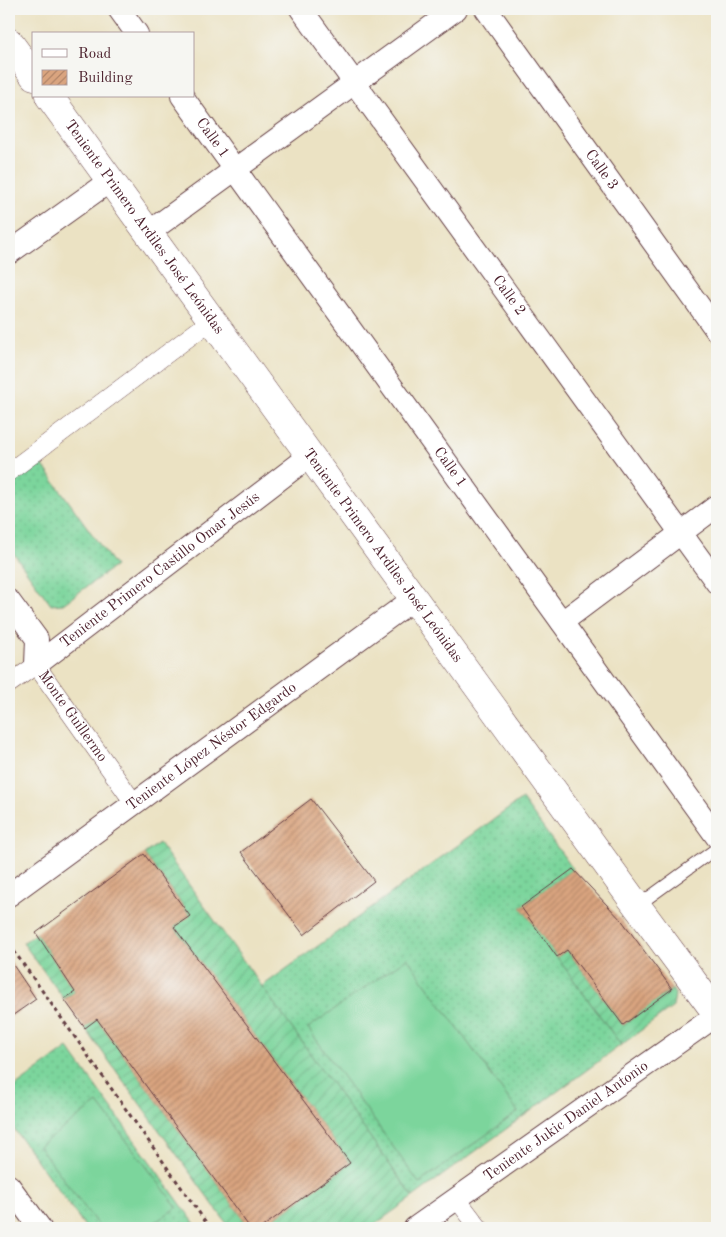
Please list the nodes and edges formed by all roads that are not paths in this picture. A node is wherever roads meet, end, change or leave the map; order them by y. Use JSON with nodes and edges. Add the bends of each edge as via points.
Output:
{"nodes":[{"id":1,"x":119,"y":9,"type":"edge"},
{"id":2,"x":301,"y":9,"type":"edge"},
{"id":3,"x":456,"y":9,"type":"edge"},
{"id":4,"x":486,"y":9,"type":"edge"},
{"id":5,"x":136,"y":32,"type":"edge"},
{"id":6,"x":9,"y":42,"type":"edge"},
{"id":7,"x":32,"y":73,"type":"edge"},
{"id":8,"x":354,"y":83,"type":"junction"},
{"id":9,"x":50,"y":98,"type":"edge"},
{"id":10,"x":183,"y":98,"type":"edge"},
{"id":11,"x":234,"y":169,"type":"junction"},
{"id":12,"x":111,"y":180,"type":"junction"},
{"id":13,"x":148,"y":232,"type":"junction"},
{"id":14,"x":9,"y":253,"type":"edge"},
{"id":15,"x":212,"y":320,"type":"junction"},
{"id":16,"x":717,"y":331,"type":"edge"},
{"id":17,"x":311,"y":456,"type":"junction"},
{"id":18,"x":9,"y":472,"type":"edge"},
{"id":19,"x":717,"y":506,"type":"edge"},
{"id":20,"x":681,"y":533,"type":"junction"},
{"id":21,"x":717,"y":583,"type":"edge"},
{"id":22,"x":415,"y":598,"type":"junction"},
{"id":23,"x":9,"y":601,"type":"edge"},
{"id":24,"x":562,"y":622,"type":"junction"},
{"id":25,"x":36,"y":665,"type":"junction"},
{"id":26,"x":9,"y":684,"type":"edge"},
{"id":27,"x":134,"y":803,"type":"junction"},
{"id":28,"x":717,"y":837,"type":"edge"},
{"id":29,"x":717,"y":848,"type":"edge"},
{"id":30,"x":9,"y":895,"type":"edge"},
{"id":31,"x":637,"y":906,"type":"junction"},
{"id":32,"x":717,"y":1014,"type":"edge"},
{"id":33,"x":9,"y":1186,"type":"edge"},
{"id":34,"x":457,"y":1199,"type":"junction"},
{"id":35,"x":40,"y":1228,"type":"edge"},
{"id":36,"x":415,"y":1228,"type":"edge"},
{"id":37,"x":479,"y":1228,"type":"edge"}],
"edges":[{"from":1,"to":5,"type":"street"},
{"from":2,"to":8,"type":"street","name":"Calle 2"},
{"from":3,"to":8,"type":"street"},
{"from":4,"to":16,"type":"street","name":"Calle 3"},
{"from":6,"to":7,"type":"street"},
{"from":8,"to":11,"type":"street"},
{"from":8,"to":20,"type":"street","name":"Calle 2"},
{"from":9,"to":12,"type":"street","name":"Teniente Primero Ardiles José Leónidas"},
{"from":10,"to":11,"type":"street","name":"Calle 1"},
{"from":11,"to":13,"type":"street"},
{"from":11,"to":24,"type":"street","name":"Calle 1"},
{"from":12,"to":13,"type":"street","name":"Teniente Primero Ardiles José Leónidas"},
{"from":12,"to":14,"type":"street"},
{"from":13,"to":15,"type":"street","name":"Teniente Primero Ardiles José Leónidas"},
{"from":15,"to":17,"type":"street","name":"Teniente Primero Ardiles José Leónidas"},
{"from":15,"to":18,"type":"street"},
{"from":17,"to":22,"type":"street","name":"Teniente Primero Ardiles José Leónidas"},
{"from":17,"to":25,"type":"street","name":"Teniente Primero Castillo Omar Jesús"},
{"from":19,"to":20,"type":"street"},
{"from":20,"to":21,"type":"street","name":"Calle 2"},
{"from":20,"to":24,"type":"street"},
{"from":22,"to":27,"type":"street","name":"Teniente López Néstor Edgardo"},
{"from":22,"to":31,"type":"street","name":"Teniente Primero Ardiles José Leónidas"},
{"from":23,"to":25,"type":"street","name":"Monte Guillermo","via":[[37,639]]},
{"from":24,"to":28,"type":"street","name":"Calle 1"},
{"from":25,"to":26,"type":"street","name":"Teniente Primero Castillo Omar Jesús"},
{"from":25,"to":27,"type":"street","name":"Monte Guillermo"},
{"from":27,"to":30,"type":"street","name":"Teniente López Néstor Edgardo"},
{"from":29,"to":31,"type":"lane"},
{"from":31,"to":32,"type":"street","name":"Teniente Primero Ardiles José Leónidas"},
{"from":32,"to":34,"type":"street","name":"Teniente Jukic Daniel Antonio"},
{"from":33,"to":35,"type":"street"},
{"from":34,"to":36,"type":"street","name":"Teniente Jukic Daniel Antonio"},
{"from":34,"to":37,"type":"street"}]}
